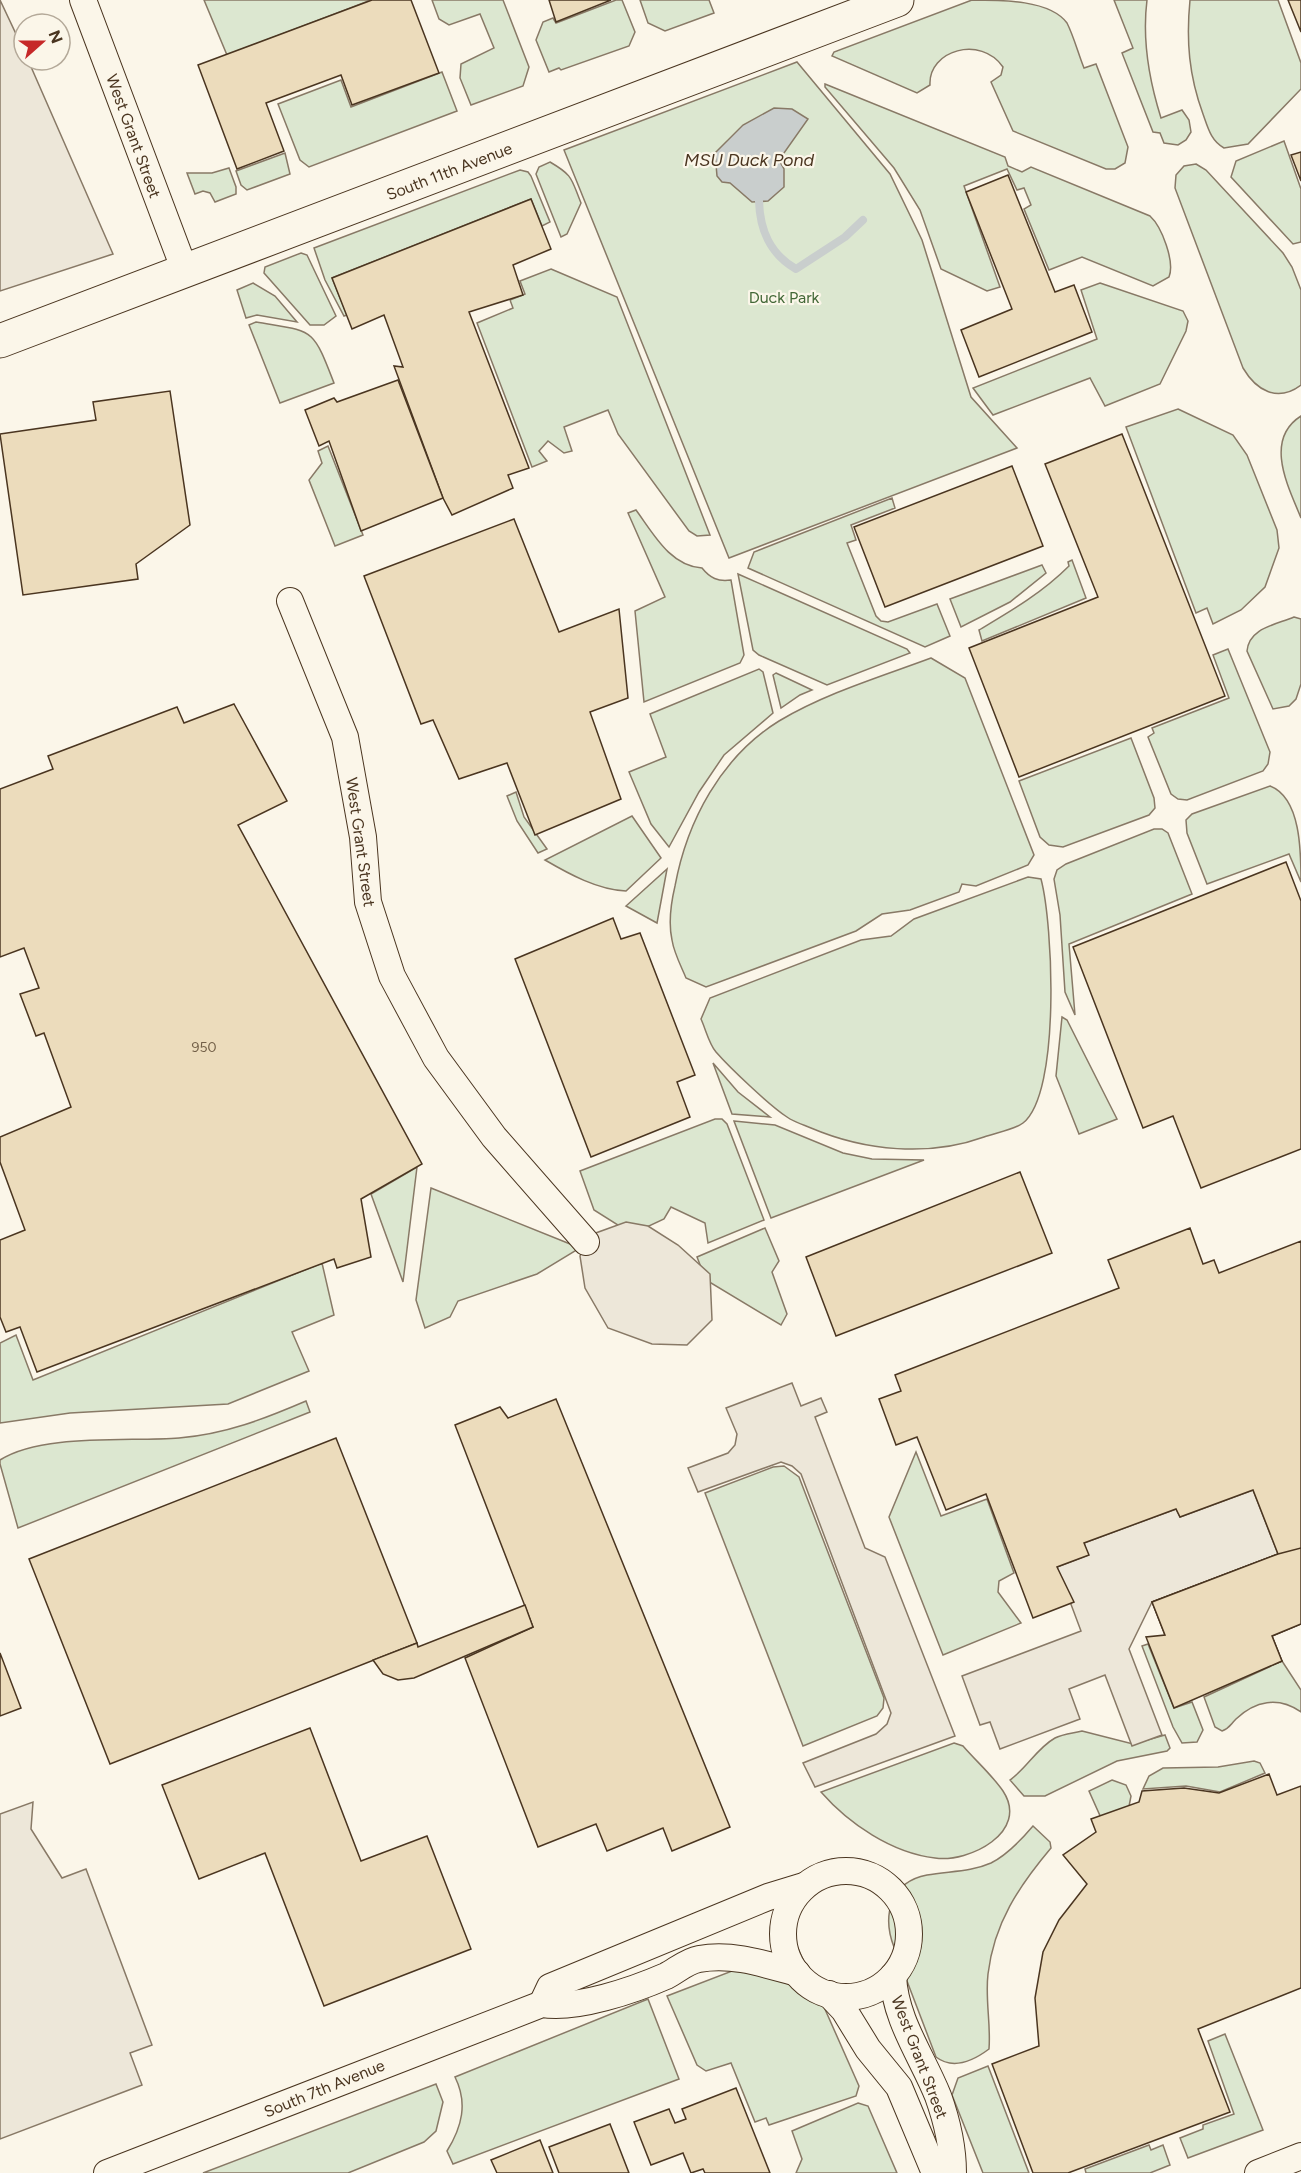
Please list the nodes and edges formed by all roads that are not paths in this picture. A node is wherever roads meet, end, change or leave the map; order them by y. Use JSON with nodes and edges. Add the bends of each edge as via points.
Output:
{"nodes":[{"id":1,"x":83,"y":0,"type":"edge"},
{"id":2,"x":897,"y":0,"type":"edge"},
{"id":3,"x":185,"y":271,"type":"junction"},
{"id":4,"x":0,"y":341,"type":"edge"},
{"id":5,"x":290,"y":601,"type":"dead end"},
{"id":6,"x":586,"y":1242,"type":"dead end"},
{"id":7,"x":804,"y":1886,"type":"junction"},
{"id":8,"x":797,"y":1973,"type":"junction"},
{"id":9,"x":893,"y":1976,"type":"junction"},
{"id":10,"x":829,"y":1994,"type":"junction"},
{"id":11,"x":542,"y":2004,"type":"junction"},
{"id":12,"x":1301,"y":2156,"type":"edge"},
{"id":13,"x":107,"y":2173,"type":"edge"},
{"id":14,"x":935,"y":2173,"type":"edge"},
{"id":15,"x":953,"y":2173,"type":"edge"},
{"id":16,"x":1258,"y":2173,"type":"edge"}],
"edges":[{"from":1,"to":3,"type":"street","name":"West Grant Street"},
{"from":2,"to":3,"type":"street","name":"South 11th Avenue"},
{"from":3,"to":4,"type":"street","name":"South 11th Avenue"},
{"from":5,"to":6,"type":"street","name":"West Grant Street","via":[[345,737],[363,837],[368,902],[392,976],[436,1058],[494,1137]]},
{"from":7,"to":8,"type":"street","via":[[791,1902],[784,1921],[783,1942]]},
{"from":7,"to":9,"type":"street","via":[[841,1870],[862,1872],[880,1880],[896,1894],[906,1912],[910,1932],[907,1953]]},
{"from":7,"to":11,"type":"street","name":"South 7th Avenue","via":[[768,1897],[550,1987]]},
{"from":8,"to":10,"type":"street","via":[[820,1992]]},
{"from":8,"to":11,"type":"street","name":"South 7th Avenue","via":[[733,1956],[696,1959],[665,1976],[601,1997],[558,2007]]},
{"from":9,"to":10,"type":"street","via":[[882,1987],[862,1996],[841,1998]]},
{"from":9,"to":15,"type":"street","name":"West Grant Street","via":[[894,1995],[903,2021],[938,2096],[948,2128]]},
{"from":10,"to":14,"type":"street","name":"West Grant Street","via":[[899,2087]]},
{"from":11,"to":13,"type":"street","name":"South 7th Avenue"},
{"from":12,"to":16,"type":"street"}]}
